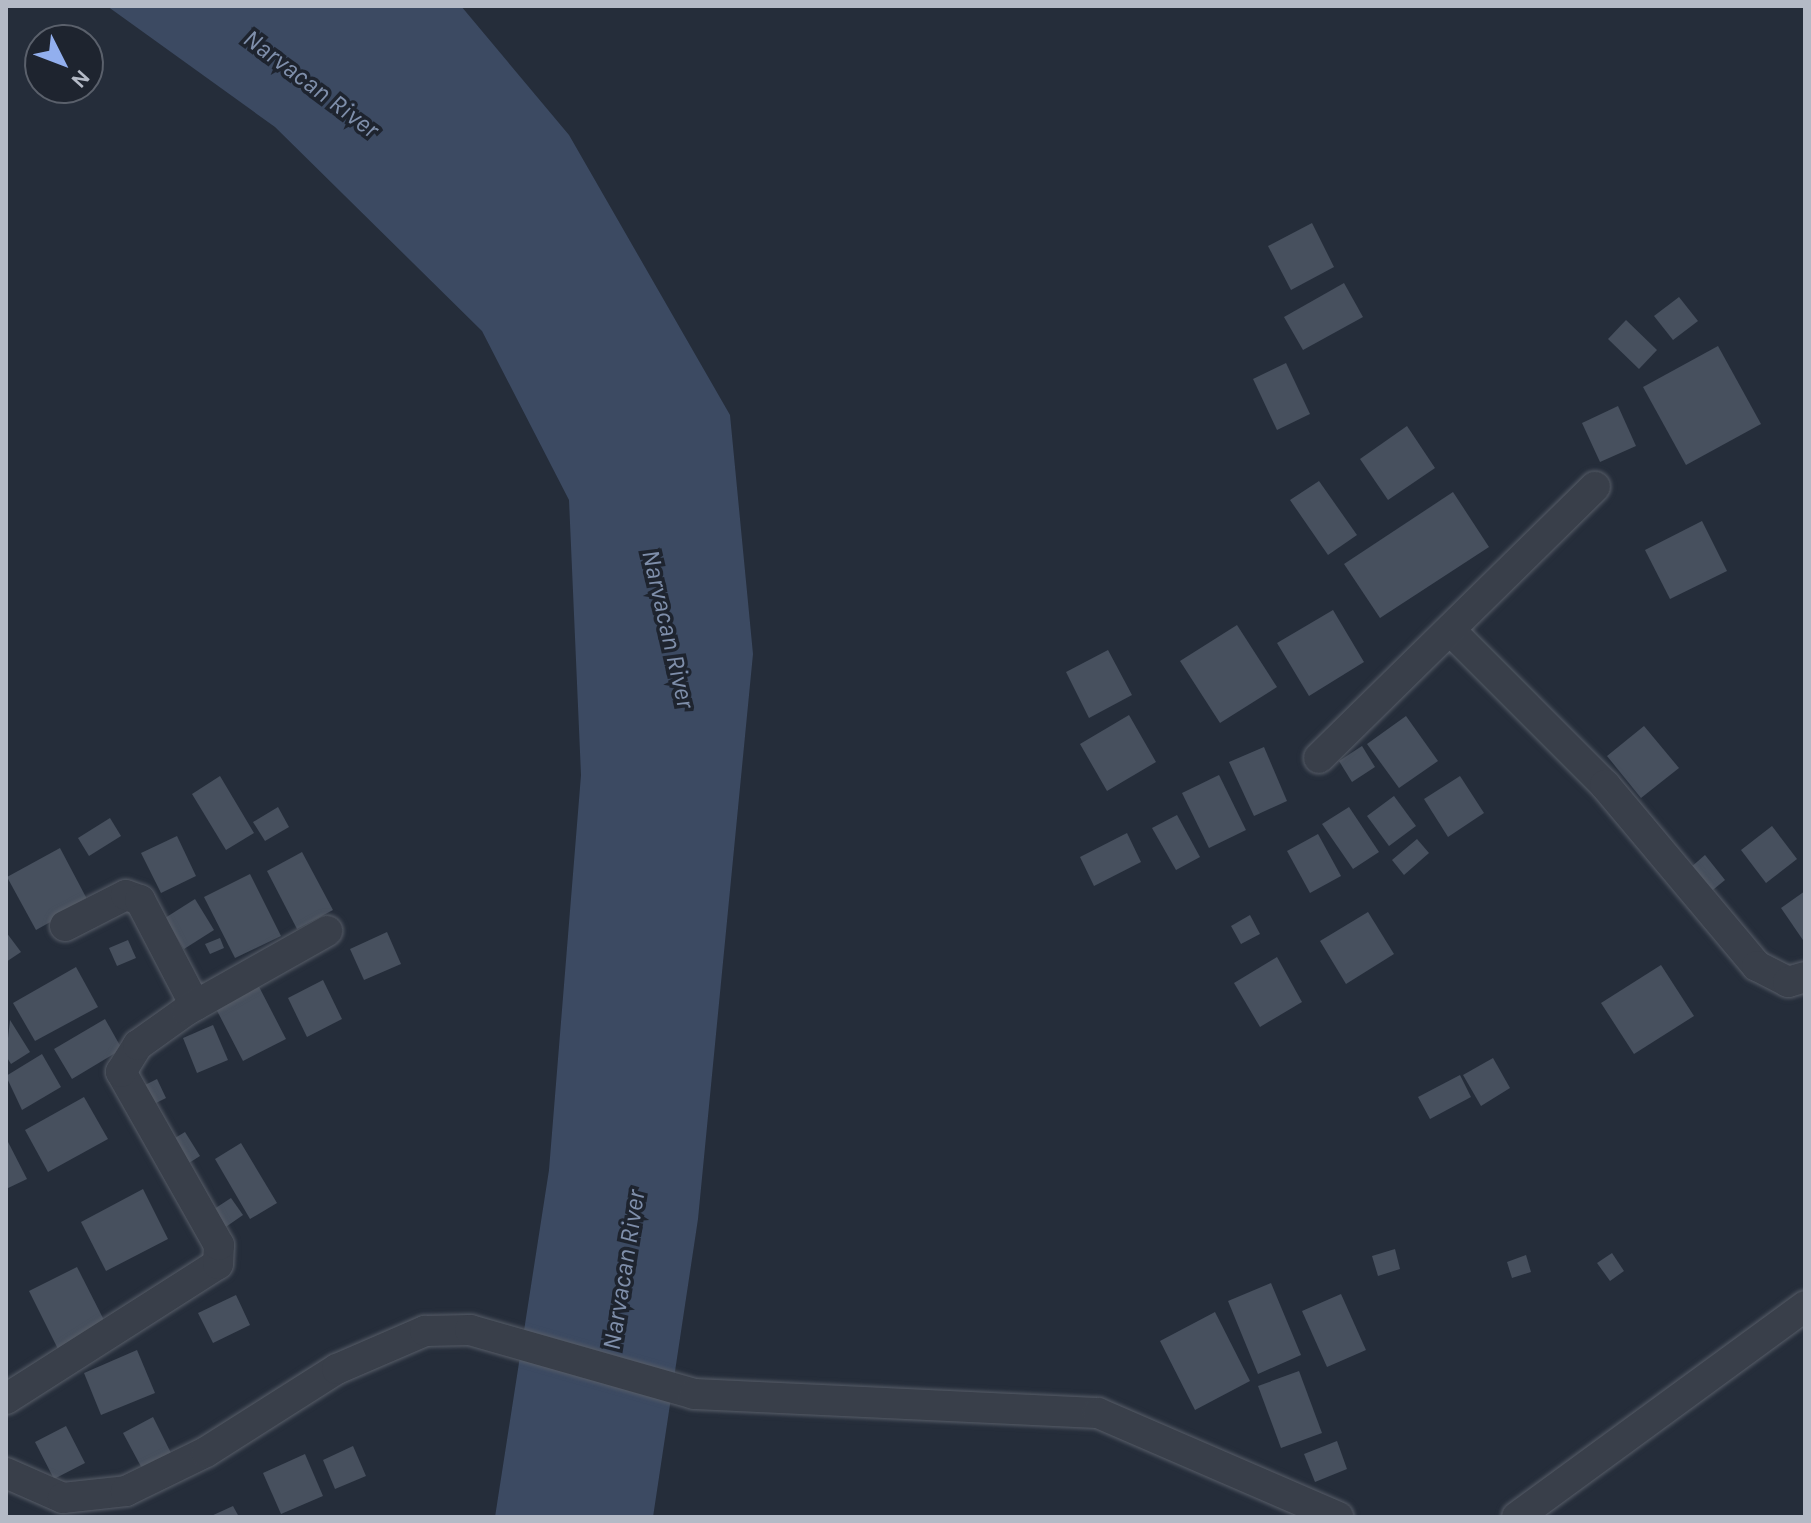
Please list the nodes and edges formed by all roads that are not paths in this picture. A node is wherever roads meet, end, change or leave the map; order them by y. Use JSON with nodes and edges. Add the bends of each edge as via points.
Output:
{"nodes":[{"id":1,"x":1595,"y":487,"type":"dead end"},
{"id":2,"x":1452,"y":632,"type":"junction"},
{"id":3,"x":1319,"y":758,"type":"dead end"},
{"id":4,"x":65,"y":926,"type":"dead end"},
{"id":5,"x":327,"y":931,"type":"dead end"},
{"id":6,"x":1805,"y":977,"type":"edge"},
{"id":7,"x":195,"y":1005,"type":"junction"},
{"id":8,"x":1805,"y":1306,"type":"edge"},
{"id":9,"x":6,"y":1399,"type":"edge"},
{"id":10,"x":6,"y":1473,"type":"edge"},
{"id":11,"x":1338,"y":1517,"type":"edge"},
{"id":12,"x":1517,"y":1517,"type":"edge"}],
"edges":[{"from":1,"to":2,"type":"street"},
{"from":2,"to":3,"type":"street"},
{"from":2,"to":6,"type":"street","via":[[1605,785],[1757,966],[1788,982]]},
{"from":4,"to":7,"type":"street","via":[[126,895],[140,900]]},
{"from":5,"to":7,"type":"street"},
{"from":7,"to":9,"type":"street","via":[[138,1045],[121,1072],[219,1245],[218,1264]]},
{"from":8,"to":12,"type":"street"},
{"from":10,"to":11,"type":"street","via":[[63,1498],[126,1491],[206,1452],[351,1362],[425,1331],[470,1330],[694,1394],[1098,1413]]}]}
